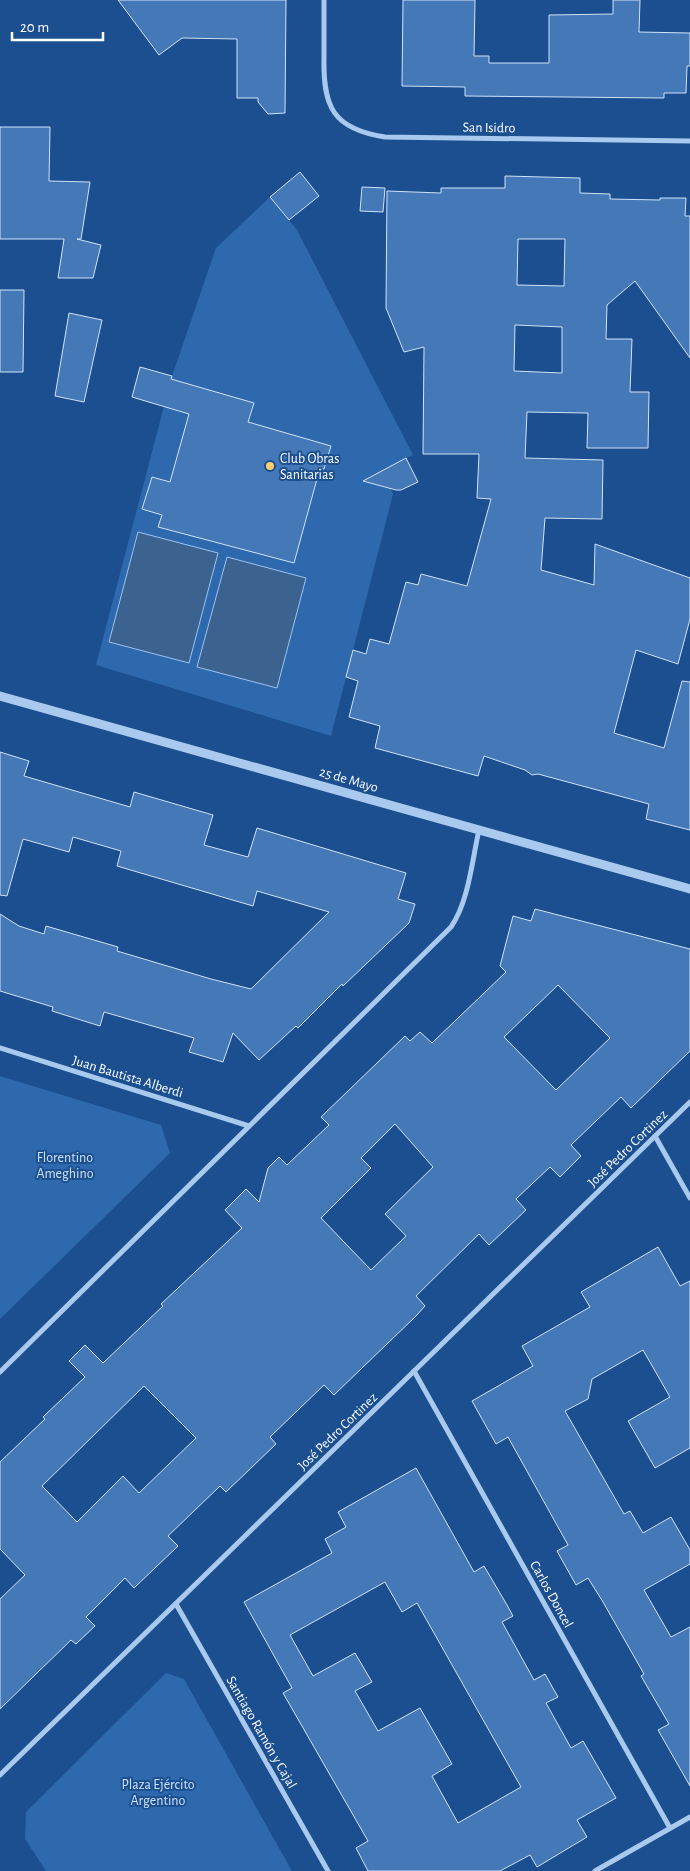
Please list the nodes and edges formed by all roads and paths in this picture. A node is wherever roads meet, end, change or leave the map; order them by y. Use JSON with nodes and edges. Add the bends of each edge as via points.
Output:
{"nodes":[{"id":1,"x":324,"y":0,"type":"edge"},
{"id":2,"x":690,"y":140,"type":"edge"},
{"id":3,"x":0,"y":696,"type":"edge"},
{"id":4,"x":479,"y":830,"type":"junction"},
{"id":5,"x":690,"y":889,"type":"edge"},
{"id":6,"x":0,"y":1048,"type":"edge"},
{"id":7,"x":690,"y":1102,"type":"edge"},
{"id":8,"x":250,"y":1126,"type":"junction"},
{"id":9,"x":655,"y":1136,"type":"junction"},
{"id":10,"x":690,"y":1198,"type":"edge"},
{"id":11,"x":0,"y":1372,"type":"edge"},
{"id":12,"x":414,"y":1372,"type":"junction"},
{"id":13,"x":176,"y":1604,"type":"junction"},
{"id":14,"x":0,"y":1775,"type":"edge"},
{"id":15,"x":690,"y":1817,"type":"edge"},
{"id":16,"x":670,"y":1828,"type":"junction"},
{"id":17,"x":328,"y":1871,"type":"edge"},
{"id":18,"x":595,"y":1871,"type":"edge"}],
"edges":[{"from":1,"to":2,"type":"street","name":"San Isidro","via":[[323,77],[326,99],[346,125],[365,134],[385,137]]},
{"from":3,"to":4,"type":"street","name":"25 de Mayo"},
{"from":4,"to":5,"type":"street","name":"25 de Mayo"},
{"from":4,"to":8,"type":"street","via":[[462,904],[451,927]]},
{"from":6,"to":8,"type":"street","name":"Juan Bautista Alberdi"},
{"from":7,"to":9,"type":"street","name":"José Pedro Cortinez"},
{"from":8,"to":11,"type":"street"},
{"from":9,"to":10,"type":"street"},
{"from":9,"to":12,"type":"street","name":"José Pedro Cortinez"},
{"from":12,"to":13,"type":"street","name":"José Pedro Cortinez"},
{"from":12,"to":16,"type":"street","name":"Carlos Doncel"},
{"from":13,"to":14,"type":"street","name":"José Pedro Cortinez"},
{"from":13,"to":17,"type":"street","name":"Santiago Ramón y Cajal"},
{"from":15,"to":16,"type":"street"},
{"from":16,"to":18,"type":"street"}]}
